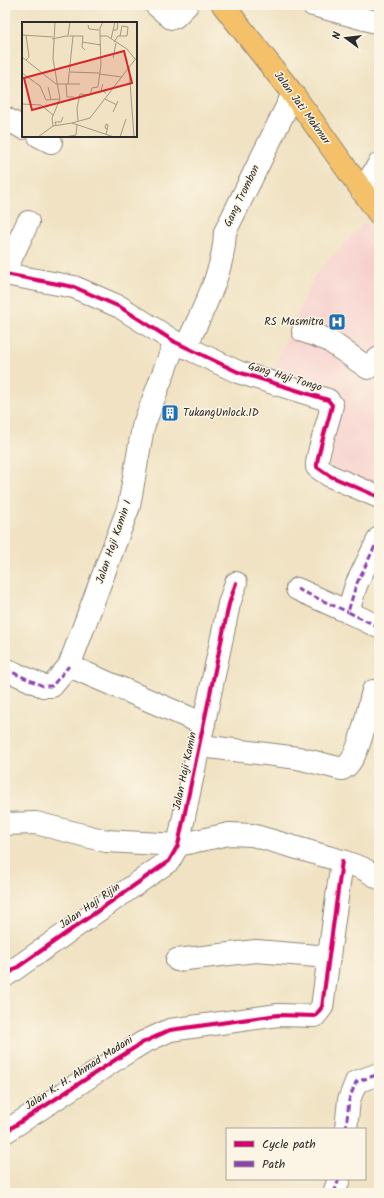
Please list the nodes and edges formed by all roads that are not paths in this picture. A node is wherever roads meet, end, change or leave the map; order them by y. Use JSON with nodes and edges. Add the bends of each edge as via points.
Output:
{"nodes":[{"id":1,"x":156,"y":5,"type":"edge"},
{"id":2,"x":187,"y":5,"type":"edge"},
{"id":3,"x":223,"y":5,"type":"edge"},
{"id":4,"x":313,"y":5,"type":"edge"},
{"id":5,"x":379,"y":23,"type":"edge"},
{"id":6,"x":293,"y":94,"type":"junction"},
{"id":7,"x":5,"y":118,"type":"edge"},
{"id":8,"x":22,"y":127,"type":"edge"},
{"id":9,"x":379,"y":164,"type":"edge"},
{"id":10,"x":362,"y":191,"type":"junction"},
{"id":11,"x":379,"y":214,"type":"edge"},
{"id":12,"x":28,"y":222,"type":"dead end"},
{"id":13,"x":5,"y":271,"type":"edge"},
{"id":14,"x":5,"y":274,"type":"edge"},
{"id":15,"x":303,"y":331,"type":"dead end"},
{"id":16,"x":181,"y":345,"type":"junction"},
{"id":17,"x":379,"y":358,"type":"edge"},
{"id":18,"x":379,"y":497,"type":"edge"},
{"id":19,"x":379,"y":538,"type":"edge"},
{"id":20,"x":236,"y":583,"type":"dead end"},
{"id":21,"x":297,"y":589,"type":"dead end"},
{"id":22,"x":348,"y":612,"type":"junction"},
{"id":23,"x":379,"y":627,"type":"edge"},
{"id":24,"x":69,"y":666,"type":"junction"},
{"id":25,"x":5,"y":669,"type":"edge"},
{"id":26,"x":373,"y":691,"type":"dead end"},
{"id":27,"x":204,"y":724,"type":"junction"},
{"id":28,"x":201,"y":746,"type":"junction"},
{"id":29,"x":5,"y":824,"type":"edge"},
{"id":30,"x":178,"y":845,"type":"junction"},
{"id":31,"x":342,"y":861,"type":"junction"},
{"id":32,"x":379,"y":878,"type":"edge"},
{"id":33,"x":329,"y":957,"type":"junction"},
{"id":34,"x":177,"y":960,"type":"dead end"},
{"id":35,"x":5,"y":976,"type":"edge"},
{"id":36,"x":379,"y":1074,"type":"edge"},
{"id":37,"x":346,"y":1128,"type":"edge"},
{"id":38,"x":5,"y":1132,"type":"edge"},
{"id":39,"x":339,"y":1180,"type":"edge"},
{"id":40,"x":334,"y":1193,"type":"edge"}],
"edges":[{"from":1,"to":2,"type":"street","via":[[171,18],[175,18]]},
{"from":3,"to":6,"type":"main road","name":"Jalan Jati Makmur"},
{"from":4,"to":5,"type":"street"},
{"from":6,"to":10,"type":"main road","name":"Jalan Jati Makmur"},
{"from":6,"to":16,"type":"street","name":"Gang Trombon","via":[[225,232],[225,248],[217,276]]},
{"from":7,"to":8,"type":"street"},
{"from":9,"to":10,"type":"street"},
{"from":10,"to":11,"type":"main road","name":"Jalan Jati Makmur"},
{"from":12,"to":13,"type":"street"},
{"from":14,"to":16,"type":"street","via":[[74,287],[120,307]]},
{"from":15,"to":17,"type":"street","via":[[328,340],[368,368]]},
{"from":16,"to":18,"type":"street","name":"Gang Haji Tongo","via":[[238,372],[328,400],[332,405],[317,467],[330,476]]},
{"from":16,"to":24,"type":"street","name":"Jalan Haji Kamin I","via":[[143,427],[129,506]]},
{"from":19,"to":22,"type":"street","via":[[356,585]]},
{"from":20,"to":27,"type":"street","via":[[229,604]]},
{"from":21,"to":22,"type":"street"},
{"from":22,"to":23,"type":"street"},
{"from":24,"to":25,"type":"street","name":"Jalan Haji Kamin I","via":[[52,686],[43,686]]},
{"from":24,"to":27,"type":"street","name":"Jalan Haji Kamin"},
{"from":26,"to":28,"type":"street","via":[[359,744],[350,763],[342,769],[298,758]]},
{"from":27,"to":28,"type":"street","name":"Jalan Haji Kamin"},
{"from":28,"to":30,"type":"street","name":"Jalan Haji Kamin"},
{"from":29,"to":30,"type":"street","via":[[36,823],[106,841]]},
{"from":30,"to":31,"type":"street","via":[[229,834],[252,835]]},
{"from":30,"to":35,"type":"street","name":"Jalan Haji Rijin","via":[[169,861]]},
{"from":31,"to":32,"type":"street"},
{"from":31,"to":33,"type":"street","name":"Jalan K. H. Ahmad Madani"},
{"from":33,"to":34,"type":"street","via":[[256,951]]},
{"from":33,"to":38,"type":"street","name":"Jalan K. H. Ahmad Madani","via":[[322,1007],[314,1016],[278,1015],[170,1030],[142,1043]]},
{"from":36,"to":37,"type":"street","via":[[356,1082],[349,1100]]},
{"from":39,"to":40,"type":"street"}]}
